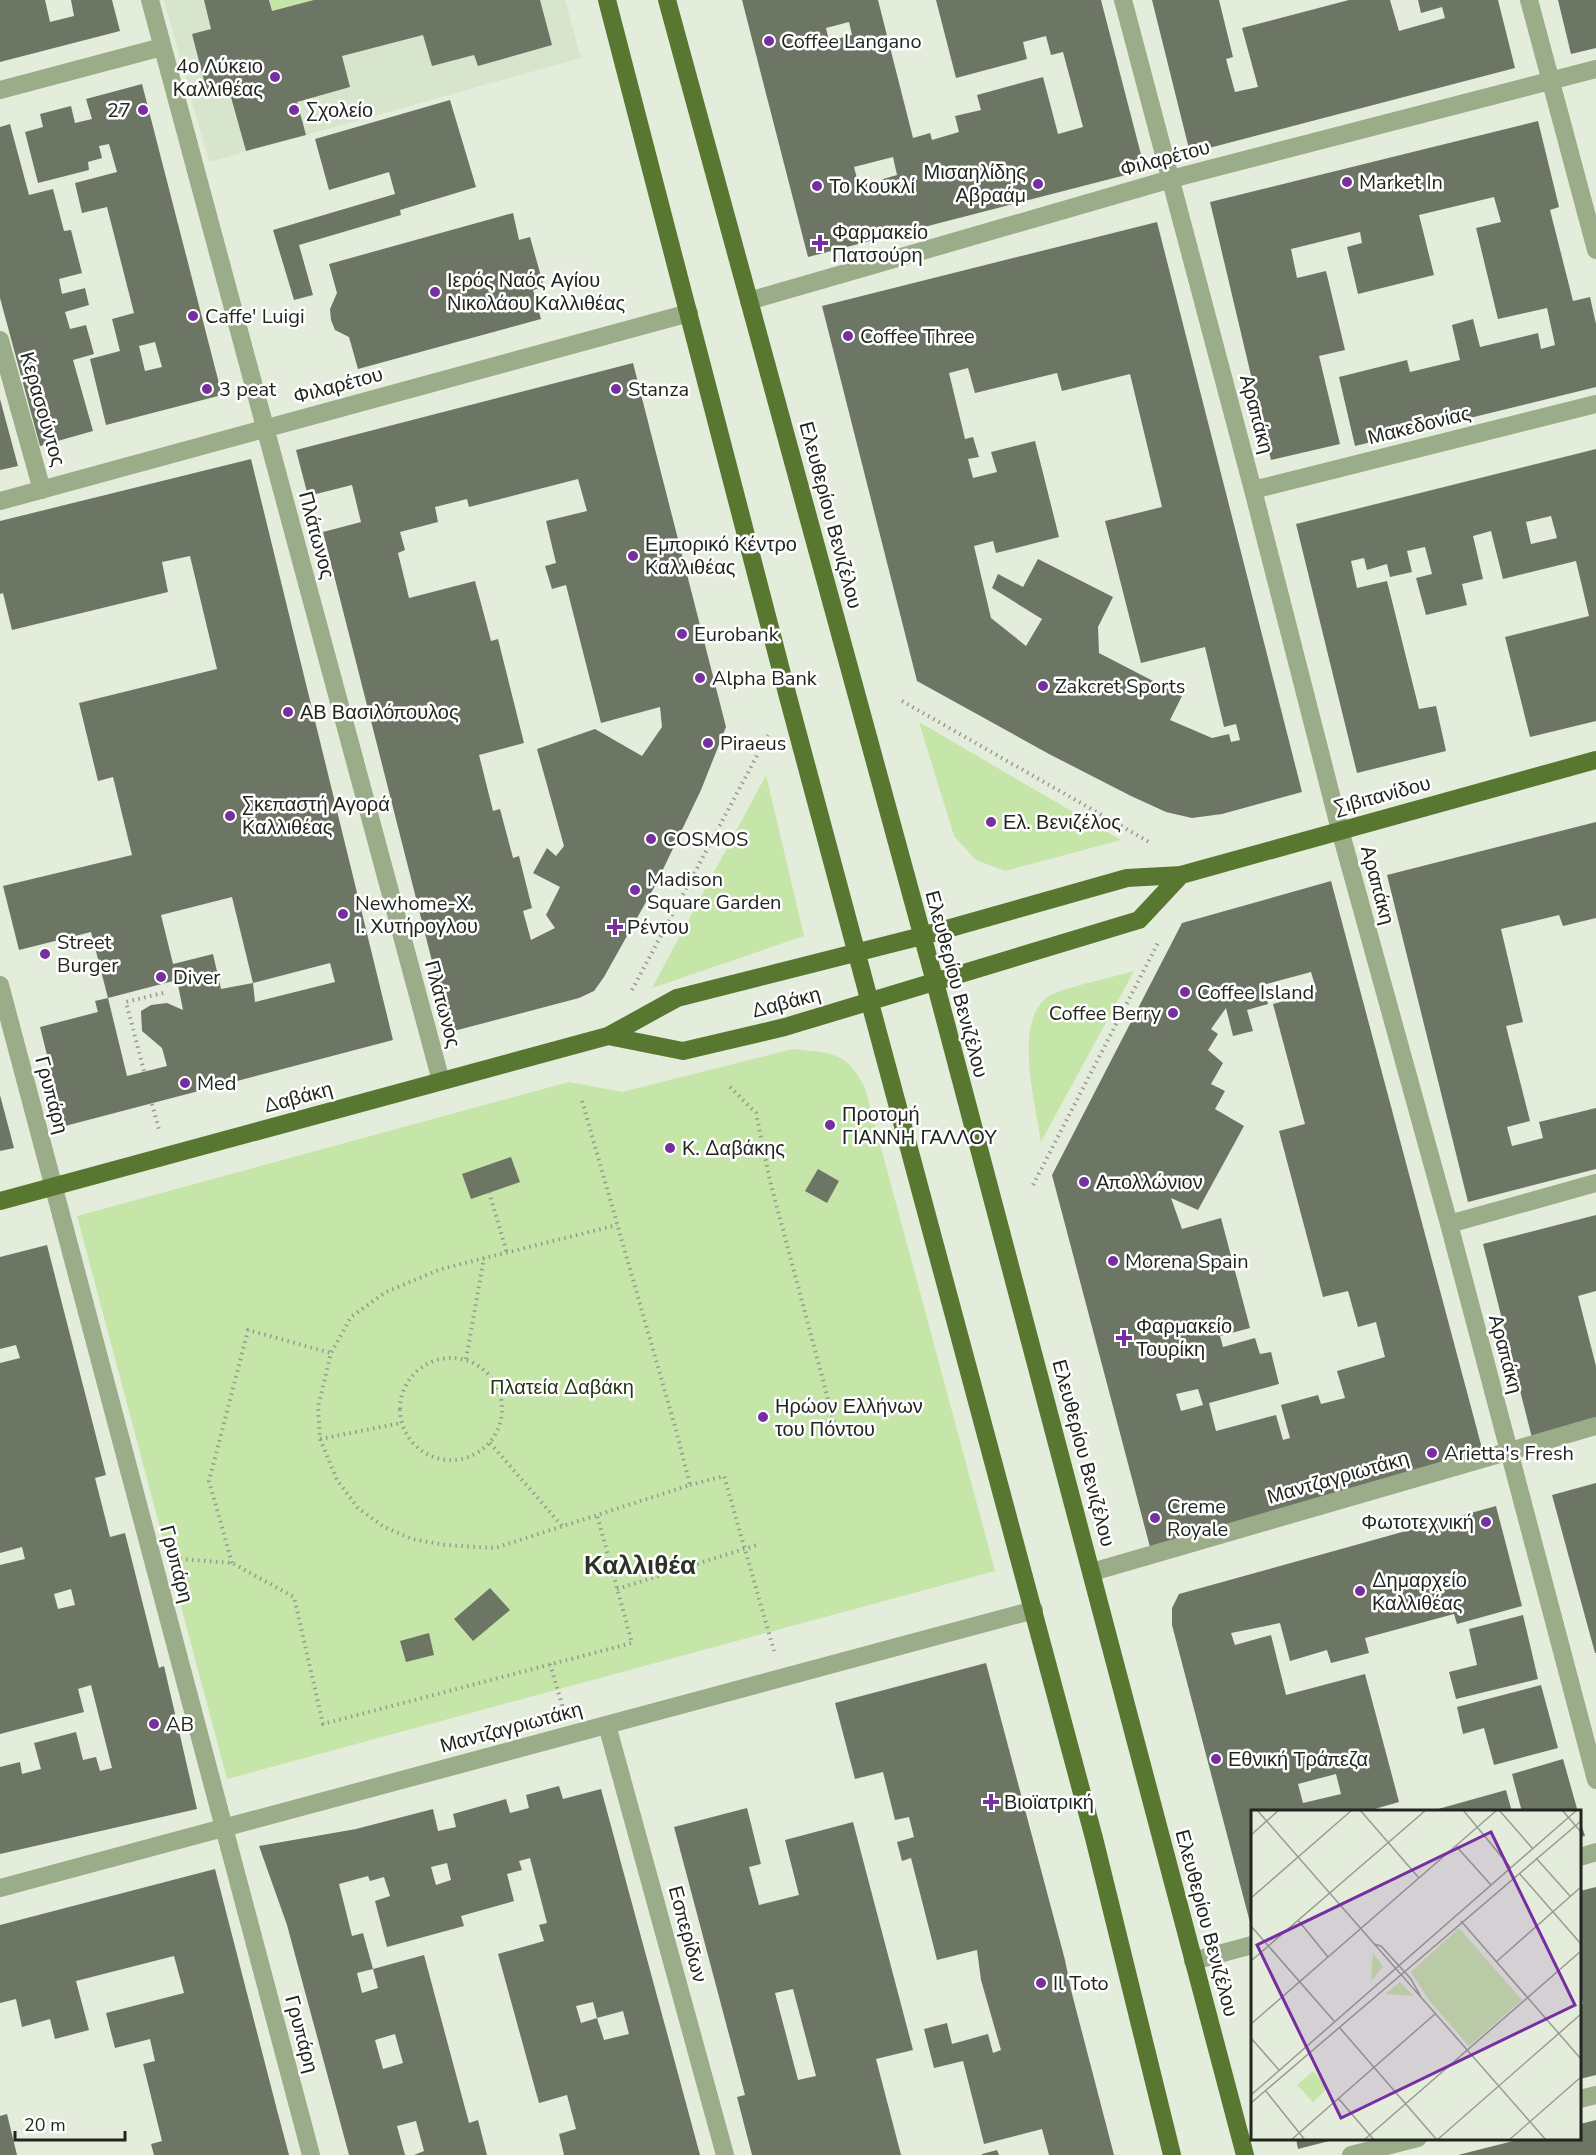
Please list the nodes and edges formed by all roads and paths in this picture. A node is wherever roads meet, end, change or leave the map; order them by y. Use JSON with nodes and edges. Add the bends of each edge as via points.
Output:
{"nodes":[{"id":1,"x":150,"y":0,"type":"edge"},
{"id":2,"x":607,"y":0,"type":"edge"},
{"id":3,"x":667,"y":0,"type":"edge"},
{"id":4,"x":1123,"y":0,"type":"edge"},
{"id":5,"x":1529,"y":0,"type":"edge"},
{"id":6,"x":162,"y":47,"type":"junction"},
{"id":7,"x":1596,"y":69,"type":"edge"},
{"id":8,"x":1551,"y":80,"type":"junction"},
{"id":9,"x":0,"y":90,"type":"edge"},
{"id":10,"x":1171,"y":179,"type":"junction"},
{"id":11,"x":1596,"y":250,"type":"edge"},
{"id":12,"x":749,"y":301,"type":"junction"},
{"id":13,"x":689,"y":313,"type":"junction"},
{"id":14,"x":0,"y":340,"type":"edge"},
{"id":15,"x":1596,"y":404,"type":"edge"},
{"id":16,"x":265,"y":429,"type":"junction"},
{"id":17,"x":1253,"y":489,"type":"junction"},
{"id":18,"x":42,"y":490,"type":"junction"},
{"id":19,"x":0,"y":501,"type":"edge"},
{"id":20,"x":788,"y":697,"type":"junction"},
{"id":21,"x":902,"y":701,"type":"dead end"},
{"id":22,"x":1596,"y":760,"type":"edge"},
{"id":23,"x":1340,"y":830,"type":"junction"},
{"id":24,"x":1151,"y":843,"type":"dead end"},
{"id":25,"x":1181,"y":875,"type":"junction"},
{"id":26,"x":1164,"y":932,"type":"dead end"},
{"id":27,"x":922,"y":936,"type":"junction"},
{"id":28,"x":857,"y":952,"type":"junction"},
{"id":29,"x":935,"y":982,"type":"junction"},
{"id":30,"x":0,"y":985,"type":"edge"},
{"id":31,"x":167,"y":992,"type":"dead end"},
{"id":32,"x":630,"y":995,"type":"dead end"},
{"id":33,"x":870,"y":1002,"type":"junction"},
{"id":34,"x":608,"y":1036,"type":"junction"},
{"id":35,"x":144,"y":1071,"type":"dead end"},
{"id":36,"x":441,"y":1081,"type":"junction"},
{"id":37,"x":730,"y":1087,"type":"dead end"},
{"id":38,"x":582,"y":1101,"type":"dead end"},
{"id":39,"x":1596,"y":1183,"type":"edge"},
{"id":40,"x":1033,"y":1185,"type":"dead end"},
{"id":41,"x":53,"y":1186,"type":"junction"},
{"id":42,"x":489,"y":1192,"type":"dead end"},
{"id":43,"x":0,"y":1201,"type":"edge"},
{"id":44,"x":1449,"y":1224,"type":"junction"},
{"id":45,"x":617,"y":1225,"type":"junction"},
{"id":46,"x":507,"y":1253,"type":"junction"},
{"id":47,"x":484,"y":1258,"type":"junction"},
{"id":48,"x":331,"y":1353,"type":"junction"},
{"id":49,"x":466,"y":1359,"type":"junction"},
{"id":50,"x":401,"y":1423,"type":"junction"},
{"id":51,"x":1596,"y":1426,"type":"edge"},
{"id":52,"x":836,"y":1429,"type":"dead end"},
{"id":53,"x":320,"y":1439,"type":"junction"},
{"id":54,"x":490,"y":1443,"type":"junction"},
{"id":55,"x":1509,"y":1451,"type":"junction"},
{"id":56,"x":690,"y":1485,"type":"junction"},
{"id":57,"x":597,"y":1515,"type":"junction"},
{"id":58,"x":562,"y":1526,"type":"junction"},
{"id":59,"x":760,"y":1544,"type":"dead end"},
{"id":60,"x":746,"y":1549,"type":"junction"},
{"id":61,"x":152,"y":1557,"type":"junction"},
{"id":62,"x":232,"y":1563,"type":"junction"},
{"id":63,"x":1092,"y":1572,"type":"junction"},
{"id":64,"x":617,"y":1589,"type":"junction"},
{"id":65,"x":1034,"y":1610,"type":"junction"},
{"id":66,"x":550,"y":1664,"type":"junction"},
{"id":67,"x":782,"y":1678,"type":"junction"},
{"id":68,"x":607,"y":1725,"type":"junction"},
{"id":69,"x":570,"y":1735,"type":"junction"},
{"id":70,"x":1596,"y":1780,"type":"edge"},
{"id":71,"x":224,"y":1828,"type":"junction"},
{"id":72,"x":1596,"y":1852,"type":"edge"},
{"id":73,"x":1581,"y":1857,"type":"edge"},
{"id":74,"x":0,"y":1888,"type":"edge"},
{"id":75,"x":1251,"y":1946,"type":"edge"},
{"id":76,"x":1194,"y":1961,"type":"junction"},
{"id":77,"x":1596,"y":2095,"type":"edge"},
{"id":78,"x":1581,"y":2099,"type":"edge"},
{"id":79,"x":1414,"y":2140,"type":"edge"},
{"id":80,"x":311,"y":2155,"type":"edge"},
{"id":81,"x":725,"y":2155,"type":"edge"},
{"id":82,"x":1172,"y":2155,"type":"edge"},
{"id":83,"x":1245,"y":2155,"type":"edge"},
{"id":84,"x":1351,"y":2155,"type":"edge"}],
"edges":[{"from":1,"to":6,"type":"street","name":"Πλάτωνος"},
{"from":2,"to":13,"type":"main road"},
{"from":3,"to":12,"type":"main road","name":"Ελευθερίου Βενιζέλου"},
{"from":4,"to":10,"type":"street","name":"Αραπάκη"},
{"from":5,"to":8,"type":"street"},
{"from":6,"to":9,"type":"street"},
{"from":6,"to":16,"type":"street","name":"Πλάτωνος"},
{"from":7,"to":8,"type":"street","name":"Φιλαρέτου"},
{"from":8,"to":10,"type":"street","name":"Φιλαρέτου"},
{"from":8,"to":11,"type":"street"},
{"from":10,"to":12,"type":"street","name":"Φιλαρέτου"},
{"from":10,"to":17,"type":"street","name":"Αραπάκη"},
{"from":12,"to":27,"type":"main road","name":"Ελευθερίου Βενιζέλου"},
{"from":13,"to":16,"type":"street","name":"Φιλαρέτου"},
{"from":13,"to":20,"type":"main road"},
{"from":14,"to":18,"type":"street","name":"Κερασούντος"},
{"from":15,"to":17,"type":"street","name":"Μακεδονίας"},
{"from":16,"to":18,"type":"street","name":"Φιλαρέτου"},
{"from":16,"to":36,"type":"street","name":"Πλάτωνος"},
{"from":17,"to":23,"type":"street","name":"Αραπάκη"},
{"from":18,"to":19,"type":"street","name":"Φιλαρέτου"},
{"from":20,"to":28,"type":"main road"},
{"from":20,"to":32,"type":"path"},
{"from":21,"to":24,"type":"path"},
{"from":22,"to":23,"type":"main road","name":"Σιβιτανίδου"},
{"from":23,"to":25,"type":"main road","name":"Σιβιτανίδου"},
{"from":23,"to":44,"type":"street","name":"Αραπάκη"},
{"from":25,"to":27,"type":"main road","name":"Σιβιτανίδου","via":[[1127,878]]},
{"from":25,"to":29,"type":"main road","via":[[1139,920]]},
{"from":26,"to":40,"type":"path"},
{"from":27,"to":28,"type":"main road","name":"Σιβιτανίδου"},
{"from":27,"to":29,"type":"main road","name":"Ελευθερίου Βενιζέλου"},
{"from":28,"to":33,"type":"main road"},
{"from":28,"to":34,"type":"main road","name":"Δαβάκη","via":[[677,998]]},
{"from":29,"to":33,"type":"main road"},
{"from":29,"to":63,"type":"main road","name":"Ελευθερίου Βενιζέλου"},
{"from":30,"to":41,"type":"street","name":"Γρυπάρη"},
{"from":31,"to":35,"type":"path","via":[[126,1002]]},
{"from":33,"to":34,"type":"main road","name":"Δαβάκη","via":[[683,1051]]},
{"from":33,"to":65,"type":"main road"},
{"from":34,"to":36,"type":"main road","name":"Δαβάκη"},
{"from":36,"to":41,"type":"main road","name":"Δαβάκη"},
{"from":37,"to":52,"type":"path","via":[[756,1113],[770,1181]]},
{"from":38,"to":45,"type":"path"},
{"from":39,"to":44,"type":"street"},
{"from":41,"to":43,"type":"main road","name":"Δαβάκη"},
{"from":41,"to":61,"type":"street","name":"Γρυπάρη"},
{"from":42,"to":46,"type":"path"},
{"from":44,"to":55,"type":"street","name":"Αραπάκη"},
{"from":45,"to":46,"type":"path"},
{"from":45,"to":56,"type":"path"},
{"from":46,"to":47,"type":"path"},
{"from":47,"to":48,"type":"path","via":[[441,1269],[386,1292],[351,1317]]},
{"from":47,"to":49,"type":"path"},
{"from":48,"to":53,"type":"path","via":[[318,1407]]},
{"from":48,"to":62,"type":"path","via":[[248,1330],[209,1481]]},
{"from":49,"to":50,"type":"path","via":[[433,1360],[418,1368],[400,1396]]},
{"from":49,"to":54,"type":"path","via":[[493,1378],[500,1394],[501,1420]]},
{"from":50,"to":53,"type":"path"},
{"from":50,"to":54,"type":"path","via":[[412,1443],[443,1460],[460,1460]]},
{"from":51,"to":55,"type":"street","name":"Μαντζαγριωτάκη"},
{"from":53,"to":58,"type":"path","via":[[337,1480],[358,1508],[384,1527],[411,1539],[495,1548]]},
{"from":54,"to":58,"type":"path"},
{"from":55,"to":63,"type":"street","name":"Μαντζαγριωτάκη"},
{"from":55,"to":70,"type":"street","name":"Αραπάκη"},
{"from":56,"to":57,"type":"path"},
{"from":56,"to":60,"type":"path","via":[[724,1476]]},
{"from":57,"to":58,"type":"path"},
{"from":57,"to":64,"type":"path"},
{"from":59,"to":60,"type":"path"},
{"from":60,"to":64,"type":"path"},
{"from":60,"to":67,"type":"path"},
{"from":61,"to":62,"type":"path"},
{"from":61,"to":71,"type":"street","name":"Γρυπάρη"},
{"from":62,"to":66,"type":"path","via":[[294,1597],[323,1724]]},
{"from":63,"to":76,"type":"main road","name":"Ελευθερίου Βενιζέλου"},
{"from":64,"to":66,"type":"path","via":[[632,1643]]},
{"from":65,"to":67,"type":"street","name":"Μαντζαγριωτάκη"},
{"from":65,"to":82,"type":"main road"},
{"from":66,"to":69,"type":"path"},
{"from":67,"to":68,"type":"street","name":"Μαντζαγριωτάκη"},
{"from":68,"to":69,"type":"street","name":"Μαντζαγριωτάκη"},
{"from":68,"to":81,"type":"street","name":"Εσπερίδων"},
{"from":69,"to":71,"type":"street","name":"Μαντζαγριωτάκη"},
{"from":71,"to":74,"type":"street","name":"Μαντζαγριωτάκη"},
{"from":71,"to":80,"type":"street","name":"Γρυπάρη"},
{"from":72,"to":73,"type":"street"},
{"from":75,"to":76,"type":"street"},
{"from":76,"to":83,"type":"main road","name":"Ελευθερίου Βενιζέλου"},
{"from":77,"to":78,"type":"street"},
{"from":79,"to":84,"type":"street"}]}
